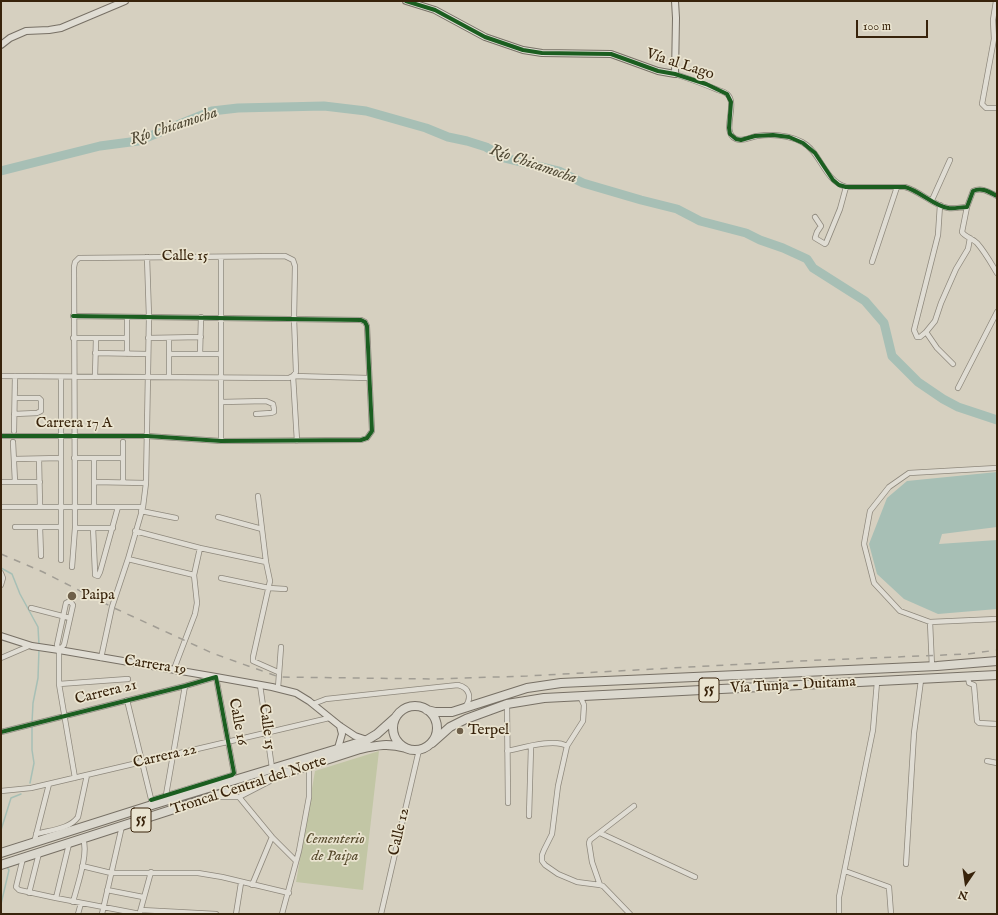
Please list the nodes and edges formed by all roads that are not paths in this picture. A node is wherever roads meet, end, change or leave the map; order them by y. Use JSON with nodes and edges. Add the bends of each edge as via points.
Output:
{"nodes":[{"id":1,"x":125,"y":1,"type":"edge"},
{"id":2,"x":406,"y":1,"type":"edge"},
{"id":3,"x":675,"y":1,"type":"edge"},
{"id":4,"x":996,"y":1,"type":"edge"},
{"id":5,"x":1,"y":45,"type":"edge"},
{"id":6,"x":675,"y":74,"type":"junction"},
{"id":7,"x":997,"y":108,"type":"edge"},
{"id":8,"x":950,"y":160,"type":"dead end"},
{"id":9,"x":897,"y":187,"type":"junction"},
{"id":10,"x":846,"y":188,"type":"junction"},
{"id":11,"x":997,"y":196,"type":"edge"},
{"id":12,"x":932,"y":200,"type":"junction"},
{"id":13,"x":940,"y":205,"type":"junction"},
{"id":14,"x":967,"y":207,"type":"junction"},
{"id":15,"x":815,"y":217,"type":"dead end"},
{"id":16,"x":970,"y":238,"type":"junction"},
{"id":17,"x":147,"y":257,"type":"junction"},
{"id":18,"x":221,"y":257,"type":"junction"},
{"id":19,"x":872,"y":262,"type":"dead end"},
{"id":20,"x":997,"y":273,"type":"edge"},
{"id":21,"x":997,"y":312,"type":"edge"},
{"id":22,"x":73,"y":316,"type":"junction"},
{"id":23,"x":127,"y":317,"type":"junction"},
{"id":24,"x":149,"y":317,"type":"junction"},
{"id":25,"x":201,"y":317,"type":"junction"},
{"id":26,"x":221,"y":318,"type":"junction"},
{"id":27,"x":294,"y":318,"type":"junction"},
{"id":28,"x":926,"y":332,"type":"junction"},
{"id":29,"x":73,"y":338,"type":"junction"},
{"id":30,"x":96,"y":338,"type":"junction"},
{"id":31,"x":127,"y":338,"type":"junction"},
{"id":32,"x":148,"y":338,"type":"junction"},
{"id":33,"x":169,"y":338,"type":"junction"},
{"id":34,"x":201,"y":338,"type":"junction"},
{"id":35,"x":96,"y":353,"type":"junction"},
{"id":36,"x":127,"y":354,"type":"junction"},
{"id":37,"x":148,"y":354,"type":"junction"},
{"id":38,"x":169,"y":354,"type":"junction"},
{"id":39,"x":200,"y":354,"type":"junction"},
{"id":40,"x":221,"y":354,"type":"junction"},
{"id":41,"x":953,"y":364,"type":"dead end"},
{"id":42,"x":1,"y":376,"type":"edge"},
{"id":43,"x":16,"y":376,"type":"junction"},
{"id":44,"x":293,"y":376,"type":"junction"},
{"id":45,"x":61,"y":377,"type":"junction"},
{"id":46,"x":74,"y":377,"type":"junction"},
{"id":47,"x":95,"y":377,"type":"junction"},
{"id":48,"x":148,"y":377,"type":"junction"},
{"id":49,"x":169,"y":377,"type":"junction"},
{"id":50,"x":221,"y":378,"type":"junction"},
{"id":51,"x":368,"y":378,"type":"junction"},
{"id":52,"x":958,"y":388,"type":"dead end"},
{"id":53,"x":15,"y":398,"type":"junction"},
{"id":54,"x":221,"y":402,"type":"junction"},
{"id":55,"x":14,"y":414,"type":"junction"},
{"id":56,"x":256,"y":414,"type":"dead end"},
{"id":57,"x":14,"y":431,"type":"dead end"},
{"id":58,"x":1,"y":436,"type":"edge"},
{"id":59,"x":61,"y":436,"type":"junction"},
{"id":60,"x":74,"y":436,"type":"junction"},
{"id":61,"x":147,"y":436,"type":"junction"},
{"id":62,"x":297,"y":440,"type":"junction"},
{"id":63,"x":221,"y":441,"type":"junction"},
{"id":64,"x":14,"y":442,"type":"dead end"},
{"id":65,"x":123,"y":442,"type":"dead end"},
{"id":66,"x":61,"y":458,"type":"junction"},
{"id":67,"x":74,"y":458,"type":"junction"},
{"id":68,"x":94,"y":458,"type":"junction"},
{"id":69,"x":123,"y":458,"type":"junction"},
{"id":70,"x":39,"y":459,"type":"junction"},
{"id":71,"x":14,"y":460,"type":"junction"},
{"id":72,"x":997,"y":468,"type":"edge"},
{"id":73,"x":1,"y":482,"type":"edge"},
{"id":74,"x":15,"y":482,"type":"junction"},
{"id":75,"x":40,"y":482,"type":"junction"},
{"id":76,"x":94,"y":482,"type":"junction"},
{"id":77,"x":123,"y":482,"type":"junction"},
{"id":78,"x":146,"y":483,"type":"junction"},
{"id":79,"x":258,"y":496,"type":"dead end"},
{"id":80,"x":1,"y":507,"type":"edge"},
{"id":81,"x":40,"y":507,"type":"junction"},
{"id":82,"x":61,"y":507,"type":"junction"},
{"id":83,"x":75,"y":507,"type":"junction"},
{"id":84,"x":94,"y":507,"type":"junction"},
{"id":85,"x":118,"y":507,"type":"junction"},
{"id":86,"x":142,"y":509,"type":"junction"},
{"id":87,"x":218,"y":517,"type":"dead end"},
{"id":88,"x":176,"y":518,"type":"dead end"},
{"id":89,"x":15,"y":527,"type":"dead end"},
{"id":90,"x":40,"y":527,"type":"junction"},
{"id":91,"x":61,"y":528,"type":"junction"},
{"id":92,"x":75,"y":528,"type":"junction"},
{"id":93,"x":92,"y":528,"type":"junction"},
{"id":94,"x":113,"y":528,"type":"junction"},
{"id":95,"x":262,"y":528,"type":"junction"},
{"id":96,"x":135,"y":531,"type":"junction"},
{"id":97,"x":200,"y":548,"type":"junction"},
{"id":98,"x":40,"y":556,"type":"dead end"},
{"id":99,"x":128,"y":559,"type":"junction"},
{"id":100,"x":61,"y":560,"type":"dead end"},
{"id":101,"x":266,"y":562,"type":"junction"},
{"id":102,"x":72,"y":566,"type":"dead end"},
{"id":103,"x":2,"y":574,"type":"edge"},
{"id":104,"x":194,"y":575,"type":"junction"},
{"id":105,"x":221,"y":578,"type":"dead end"},
{"id":106,"x":1,"y":585,"type":"edge"},
{"id":107,"x":269,"y":588,"type":"junction"},
{"id":108,"x":285,"y":589,"type":"dead end"},
{"id":109,"x":31,"y":608,"type":"dead end"},
{"id":110,"x":63,"y":616,"type":"junction"},
{"id":111,"x":70,"y":618,"type":"junction"},
{"id":112,"x":997,"y":619,"type":"edge"},
{"id":113,"x":930,"y":622,"type":"junction"},
{"id":114,"x":1,"y":636,"type":"edge"},
{"id":115,"x":30,"y":646,"type":"junction"},
{"id":116,"x":281,"y":647,"type":"dead end"},
{"id":117,"x":59,"y":650,"type":"junction"},
{"id":118,"x":1,"y":658,"type":"edge"},
{"id":119,"x":101,"y":658,"type":"junction"},
{"id":120,"x":997,"y":661,"type":"edge"},
{"id":121,"x":932,"y":667,"type":"junction"},
{"id":122,"x":174,"y":669,"type":"junction"},
{"id":123,"x":278,"y":672,"type":"junction"},
{"id":124,"x":997,"y":675,"type":"edge"},
{"id":125,"x":216,"y":676,"type":"junction"},
{"id":126,"x":968,"y":677,"type":"junction"},
{"id":127,"x":128,"y":679,"type":"dead end"},
{"id":128,"x":921,"y":680,"type":"junction"},
{"id":129,"x":877,"y":682,"type":"junction"},
{"id":130,"x":60,"y":684,"type":"junction"},
{"id":131,"x":260,"y":685,"type":"junction"},
{"id":132,"x":185,"y":686,"type":"junction"},
{"id":133,"x":278,"y":688,"type":"junction"},
{"id":134,"x":580,"y":696,"type":"junction"},
{"id":135,"x":128,"y":700,"type":"junction"},
{"id":136,"x":313,"y":704,"type":"junction"},
{"id":137,"x":507,"y":704,"type":"junction"},
{"id":138,"x":465,"y":707,"type":"junction"},
{"id":139,"x":427,"y":710,"type":"junction"},
{"id":140,"x":64,"y":716,"type":"junction"},
{"id":141,"x":396,"y":717,"type":"junction"},
{"id":142,"x":329,"y":718,"type":"junction"},
{"id":143,"x":997,"y":724,"type":"edge"},
{"id":144,"x":340,"y":726,"type":"junction"},
{"id":145,"x":1,"y":732,"type":"edge"},
{"id":146,"x":267,"y":733,"type":"junction"},
{"id":147,"x":367,"y":740,"type":"junction"},
{"id":148,"x":229,"y":742,"type":"junction"},
{"id":149,"x":432,"y":743,"type":"junction"},
{"id":150,"x":567,"y":746,"type":"junction"},
{"id":151,"x":531,"y":747,"type":"junction"},
{"id":152,"x":338,"y":748,"type":"junction"},
{"id":153,"x":406,"y":748,"type":"junction"},
{"id":154,"x":419,"y":750,"type":"junction"},
{"id":155,"x":507,"y":751,"type":"junction"},
{"id":156,"x":173,"y":755,"type":"junction"},
{"id":157,"x":987,"y":761,"type":"dead end"},
{"id":158,"x":142,"y":762,"type":"junction"},
{"id":159,"x":997,"y":763,"type":"edge"},
{"id":160,"x":309,"y":766,"type":"junction"},
{"id":161,"x":272,"y":768,"type":"junction"},
{"id":162,"x":87,"y":775,"type":"junction"},
{"id":163,"x":276,"y":777,"type":"junction"},
{"id":164,"x":74,"y":778,"type":"junction"},
{"id":165,"x":49,"y":784,"type":"junction"},
{"id":166,"x":1,"y":791,"type":"edge"},
{"id":167,"x":166,"y":795,"type":"junction"},
{"id":168,"x":214,"y":797,"type":"junction"},
{"id":169,"x":239,"y":797,"type":"junction"},
{"id":170,"x":152,"y":802,"type":"junction"},
{"id":171,"x":508,"y":803,"type":"dead end"},
{"id":172,"x":634,"y":806,"type":"dead end"},
{"id":173,"x":529,"y":816,"type":"dead end"},
{"id":174,"x":122,"y":826,"type":"junction"},
{"id":175,"x":600,"y":833,"type":"junction"},
{"id":176,"x":36,"y":834,"type":"junction"},
{"id":177,"x":272,"y":837,"type":"junction"},
{"id":178,"x":83,"y":839,"type":"junction"},
{"id":179,"x":34,"y":843,"type":"junction"},
{"id":180,"x":69,"y":843,"type":"junction"},
{"id":181,"x":2,"y":852,"type":"edge"},
{"id":182,"x":39,"y":853,"type":"junction"},
{"id":183,"x":23,"y":858,"type":"junction"},
{"id":184,"x":296,"y":861,"type":"junction"},
{"id":185,"x":3,"y":864,"type":"edge"},
{"id":186,"x":906,"y":864,"type":"dead end"},
{"id":187,"x":82,"y":866,"type":"junction"},
{"id":188,"x":846,"y":871,"type":"junction"},
{"id":189,"x":111,"y":872,"type":"junction"},
{"id":190,"x":151,"y":872,"type":"junction"},
{"id":191,"x":695,"y":877,"type":"dead end"},
{"id":192,"x":241,"y":883,"type":"junction"},
{"id":193,"x":600,"y":884,"type":"junction"},
{"id":194,"x":252,"y":885,"type":"junction"},
{"id":195,"x":107,"y":890,"type":"junction"},
{"id":196,"x":29,"y":892,"type":"junction"},
{"id":197,"x":289,"y":893,"type":"junction"},
{"id":198,"x":144,"y":897,"type":"junction"},
{"id":199,"x":56,"y":898,"type":"junction"},
{"id":200,"x":73,"y":902,"type":"junction"},
{"id":201,"x":81,"y":903,"type":"junction"},
{"id":202,"x":103,"y":908,"type":"junction"},
{"id":203,"x":140,"y":913,"type":"edge"},
{"id":204,"x":78,"y":914,"type":"edge"},
{"id":205,"x":102,"y":914,"type":"edge"},
{"id":206,"x":216,"y":914,"type":"edge"},
{"id":207,"x":236,"y":914,"type":"edge"},
{"id":208,"x":282,"y":914,"type":"edge"},
{"id":209,"x":382,"y":914,"type":"edge"},
{"id":210,"x":630,"y":914,"type":"edge"},
{"id":211,"x":839,"y":914,"type":"edge"},
{"id":212,"x":891,"y":914,"type":"edge"}],
"edges":[{"from":1,"to":5,"type":"street","via":[[61,28],[26,31]]},
{"from":2,"to":6,"type":"street","name":"Vía al Lago","via":[[435,10],[485,37],[523,50],[542,53],[611,54],[658,71]]},
{"from":3,"to":6,"type":"street","name":"Vía al Lago"},
{"from":4,"to":7,"type":"street","via":[[994,39],[982,104],[986,108]]},
{"from":6,"to":10,"type":"street","name":"Vía al Lago","via":[[727,94],[731,102],[730,134],[736,139],[774,135],[789,137],[803,143],[815,153],[833,180]]},
{"from":8,"to":12,"type":"street"},
{"from":9,"to":10,"type":"street"},
{"from":9,"to":12,"type":"street","via":[[914,189]]},
{"from":9,"to":19,"type":"street"},
{"from":10,"to":15,"type":"street","via":[[825,244],[815,238],[821,226]]},
{"from":11,"to":14,"type":"street","via":[[977,189],[973,191]]},
{"from":12,"to":13,"type":"street"},
{"from":13,"to":14,"type":"street","via":[[948,208]]},
{"from":13,"to":28,"type":"street","via":[[938,235],[914,330],[917,337]]},
{"from":14,"to":16,"type":"street","via":[[962,232]]},
{"from":16,"to":20,"type":"street","via":[[978,244]]},
{"from":16,"to":28,"type":"street","via":[[968,249],[956,268],[935,321]]},
{"from":17,"to":18,"type":"street","name":"Calle 15"},
{"from":17,"to":22,"type":"street","name":"Calle 15","via":[[77,260],[74,267]]},
{"from":17,"to":24,"type":"street"},
{"from":18,"to":26,"type":"street"},
{"from":18,"to":27,"type":"street","name":"Calle 15","via":[[285,256],[293,260]]},
{"from":21,"to":52,"type":"street"},
{"from":22,"to":23,"type":"street"},
{"from":22,"to":29,"type":"street"},
{"from":23,"to":24,"type":"street"},
{"from":23,"to":31,"type":"street"},
{"from":24,"to":25,"type":"street"},
{"from":24,"to":32,"type":"street"},
{"from":25,"to":26,"type":"street"},
{"from":25,"to":34,"type":"street"},
{"from":26,"to":27,"type":"street"},
{"from":26,"to":40,"type":"street"},
{"from":27,"to":44,"type":"street","via":[[296,372]]},
{"from":27,"to":51,"type":"street","via":[[365,322]]},
{"from":28,"to":41,"type":"street"},
{"from":29,"to":30,"type":"street"},
{"from":29,"to":46,"type":"street"},
{"from":30,"to":31,"type":"street"},
{"from":30,"to":35,"type":"street"},
{"from":31,"to":36,"type":"street"},
{"from":32,"to":33,"type":"street"},
{"from":32,"to":37,"type":"street"},
{"from":33,"to":34,"type":"street"},
{"from":33,"to":38,"type":"street"},
{"from":34,"to":39,"type":"street"},
{"from":35,"to":36,"type":"street"},
{"from":35,"to":47,"type":"street"},
{"from":36,"to":37,"type":"street"},
{"from":37,"to":48,"type":"street"},
{"from":38,"to":39,"type":"street"},
{"from":38,"to":49,"type":"street"},
{"from":39,"to":40,"type":"street"},
{"from":40,"to":50,"type":"street"},
{"from":42,"to":43,"type":"street"},
{"from":43,"to":45,"type":"street"},
{"from":43,"to":53,"type":"street"},
{"from":44,"to":50,"type":"street"},
{"from":44,"to":51,"type":"street"},
{"from":44,"to":62,"type":"street"},
{"from":45,"to":46,"type":"street"},
{"from":45,"to":59,"type":"street"},
{"from":46,"to":47,"type":"street"},
{"from":46,"to":60,"type":"street"},
{"from":47,"to":48,"type":"street"},
{"from":48,"to":49,"type":"street"},
{"from":48,"to":61,"type":"street"},
{"from":49,"to":50,"type":"street"},
{"from":50,"to":54,"type":"street"},
{"from":51,"to":62,"type":"street","name":"Carrera 17 A","via":[[372,431],[367,438]]},
{"from":53,"to":55,"type":"street"},
{"from":53,"to":55,"type":"street","via":[[39,398],[41,411]]},
{"from":54,"to":56,"type":"street","via":[[273,404],[274,412]]},
{"from":54,"to":63,"type":"street"},
{"from":55,"to":57,"type":"street"},
{"from":58,"to":59,"type":"street","name":"Carrera 17 A"},
{"from":59,"to":60,"type":"street","name":"Carrera 17 A"},
{"from":59,"to":66,"type":"street"},
{"from":60,"to":61,"type":"street","name":"Carrera 17 A"},
{"from":60,"to":67,"type":"street"},
{"from":61,"to":63,"type":"street","name":"Carrera 17 A"},
{"from":61,"to":78,"type":"street"},
{"from":62,"to":63,"type":"street","name":"Carrera 17 A"},
{"from":64,"to":71,"type":"street"},
{"from":65,"to":69,"type":"street"},
{"from":66,"to":70,"type":"street"},
{"from":66,"to":82,"type":"street"},
{"from":67,"to":68,"type":"street"},
{"from":67,"to":83,"type":"street"},
{"from":68,"to":69,"type":"street"},
{"from":68,"to":76,"type":"street"},
{"from":69,"to":77,"type":"street"},
{"from":70,"to":71,"type":"street"},
{"from":70,"to":75,"type":"street"},
{"from":71,"to":74,"type":"street"},
{"from":72,"to":113,"type":"street","via":[[909,473],[889,486],[870,511],[864,544],[874,583],[900,611]]},
{"from":73,"to":74,"type":"street"},
{"from":74,"to":75,"type":"street"},
{"from":75,"to":81,"type":"street"},
{"from":76,"to":77,"type":"street"},
{"from":76,"to":84,"type":"street"},
{"from":77,"to":78,"type":"street"},
{"from":78,"to":86,"type":"street"},
{"from":79,"to":95,"type":"street"},
{"from":80,"to":81,"type":"street"},
{"from":81,"to":82,"type":"street"},
{"from":82,"to":83,"type":"street"},
{"from":82,"to":91,"type":"street"},
{"from":83,"to":84,"type":"street"},
{"from":83,"to":92,"type":"street"},
{"from":84,"to":85,"type":"street"},
{"from":85,"to":86,"type":"street"},
{"from":85,"to":94,"type":"street"},
{"from":86,"to":88,"type":"street"},
{"from":86,"to":96,"type":"street"},
{"from":87,"to":95,"type":"street"},
{"from":89,"to":90,"type":"street"},
{"from":90,"to":91,"type":"street"},
{"from":90,"to":98,"type":"street"},
{"from":91,"to":100,"type":"street"},
{"from":92,"to":93,"type":"street"},
{"from":92,"to":102,"type":"street"},
{"from":93,"to":94,"type":"street"},
{"from":93,"to":94,"type":"street","via":[[95,575],[98,576]]},
{"from":95,"to":101,"type":"street"},
{"from":96,"to":97,"type":"street"},
{"from":96,"to":99,"type":"street"},
{"from":97,"to":101,"type":"street"},
{"from":97,"to":104,"type":"street"},
{"from":99,"to":104,"type":"street"},
{"from":99,"to":119,"type":"street","via":[[112,607]]},
{"from":101,"to":107,"type":"street"},
{"from":103,"to":106,"type":"street"},
{"from":104,"to":122,"type":"street","via":[[197,603],[195,614]]},
{"from":105,"to":107,"type":"street"},
{"from":107,"to":108,"type":"street"},
{"from":107,"to":123,"type":"street","via":[[253,657],[254,661]]},
{"from":109,"to":110,"type":"street"},
{"from":110,"to":111,"type":"street"},
{"from":110,"to":111,"type":"street","via":[[66,603],[70,602],[73,605]]},
{"from":110,"to":117,"type":"street","via":[[57,645]]},
{"from":111,"to":117,"type":"street","via":[[64,645]]},
{"from":112,"to":113,"type":"street"},
{"from":113,"to":121,"type":"street"},
{"from":114,"to":115,"type":"street","name":"Carrera 19"},
{"from":115,"to":117,"type":"street","name":"Carrera 19"},
{"from":115,"to":118,"type":"street"},
{"from":116,"to":123,"type":"street"},
{"from":117,"to":119,"type":"street","name":"Carrera 19"},
{"from":117,"to":130,"type":"street"},
{"from":119,"to":122,"type":"street","name":"Carrera 19"},
{"from":120,"to":121,"type":"highway","name":"Vía Tunja - Duitama","number":"55"},
{"from":121,"to":138,"type":"highway","name":"Vía Tunja - Duitama","number":"55","via":[[561,683],[527,688]]},
{"from":122,"to":125,"type":"street","name":"Carrera 19"},
{"from":123,"to":133,"type":"street"},
{"from":124,"to":126,"type":"highway","name":"Vía Tunja - Duitama","number":"55"},
{"from":125,"to":131,"type":"street","name":"Carrera 19"},
{"from":125,"to":132,"type":"street","name":"Carrera 21"},
{"from":125,"to":148,"type":"street","name":"Calle 16"},
{"from":126,"to":128,"type":"highway","name":"Vía Tunja - Duitama","number":"55"},
{"from":126,"to":143,"type":"street","via":[[969,682],[974,685],[977,721]]},
{"from":127,"to":130,"type":"street"},
{"from":128,"to":129,"type":"highway","name":"Vía Tunja - Duitama","number":"55"},
{"from":128,"to":186,"type":"street","via":[[914,733]]},
{"from":129,"to":134,"type":"highway","name":"Vía Tunja - Duitama","number":"55"},
{"from":129,"to":188,"type":"street","via":[[873,730]]},
{"from":130,"to":140,"type":"street"},
{"from":131,"to":133,"type":"street","name":"Carrera 19"},
{"from":131,"to":146,"type":"street","name":"Calle 15"},
{"from":132,"to":135,"type":"street","name":"Carrera 21"},
{"from":132,"to":156,"type":"street"},
{"from":133,"to":136,"type":"street","name":"Carrera 19","via":[[296,693]]},
{"from":134,"to":137,"type":"highway","name":"Vía Tunja - Duitama","number":"55"},
{"from":134,"to":150,"type":"street","via":[[584,705],[583,721]]},
{"from":135,"to":140,"type":"street","name":"Carrera 21"},
{"from":135,"to":158,"type":"street"},
{"from":136,"to":138,"type":"street","via":[[326,699],[458,685],[465,688],[469,695]]},
{"from":136,"to":142,"type":"street","name":"Carrera 19"},
{"from":137,"to":149,"type":"highway","name":"Vía Tunja - Duitama","number":"55","via":[[457,723]]},
{"from":137,"to":155,"type":"street"},
{"from":138,"to":139,"type":"highway","name":"Vía Tunja - Duitama","number":"55","via":[[452,712]]},
{"from":139,"to":141,"type":"highway","number":"55","via":[[414,706],[400,711]]},
{"from":139,"to":149,"type":"highway","via":[[434,716],[437,725]]},
{"from":140,"to":145,"type":"street","name":"Carrera 21"},
{"from":140,"to":164,"type":"street"},
{"from":141,"to":147,"type":"highway","name":"Troncal Central del Norte","number":"55"},
{"from":141,"to":153,"type":"highway","via":[[394,735],[398,743]]},
{"from":142,"to":144,"type":"street","name":"Carrera 19"},
{"from":142,"to":146,"type":"street","name":"Carrera 22"},
{"from":144,"to":147,"type":"street","name":"Carrera 19"},
{"from":144,"to":152,"type":"street","via":[[342,734]]},
{"from":146,"to":148,"type":"street","name":"Carrera 22"},
{"from":146,"to":161,"type":"street","name":"Calle 15"},
{"from":147,"to":152,"type":"highway","name":"Troncal Central del Norte","number":"55"},
{"from":148,"to":156,"type":"street","name":"Carrera 22"},
{"from":148,"to":167,"type":"street","name":"Calle 16","via":[[234,773],[232,775]]},
{"from":149,"to":154,"type":"highway","number":"55"},
{"from":150,"to":151,"type":"street","via":[[546,744]]},
{"from":150,"to":193,"type":"street","via":[[558,786],[552,834],[542,861],[558,874],[577,882]]},
{"from":151,"to":155,"type":"street"},
{"from":151,"to":173,"type":"street"},
{"from":152,"to":161,"type":"highway","name":"Troncal Central del Norte","number":"55"},
{"from":153,"to":154,"type":"highway","number":"55"},
{"from":153,"to":160,"type":"highway","name":"Troncal Central del Norte","number":"55","via":[[377,745]]},
{"from":154,"to":209,"type":"street","name":"Calle 12"},
{"from":155,"to":171,"type":"street"},
{"from":156,"to":158,"type":"street","name":"Carrera 22"},
{"from":156,"to":167,"type":"street"},
{"from":157,"to":159,"type":"street"},
{"from":158,"to":162,"type":"street","name":"Carrera 22"},
{"from":158,"to":170,"type":"street"},
{"from":160,"to":163,"type":"highway","name":"Troncal Central del Norte","number":"55"},
{"from":160,"to":184,"type":"street","via":[[309,797]]},
{"from":161,"to":170,"type":"highway","name":"Troncal Central del Norte","number":"55"},
{"from":162,"to":164,"type":"street","name":"Carrera 22"},
{"from":162,"to":176,"type":"street","via":[[75,822]]},
{"from":163,"to":168,"type":"highway","name":"Troncal Central del Norte","number":"55"},
{"from":163,"to":169,"type":"street"},
{"from":164,"to":165,"type":"street","name":"Carrera 22"},
{"from":165,"to":166,"type":"street","name":"Carrera 22"},
{"from":165,"to":176,"type":"street"},
{"from":167,"to":170,"type":"street"},
{"from":168,"to":169,"type":"street"},
{"from":168,"to":174,"type":"highway","name":"Troncal Central del Norte","number":"55"},
{"from":169,"to":177,"type":"street"},
{"from":170,"to":179,"type":"highway","name":"Troncal Central del Norte","number":"55"},
{"from":172,"to":175,"type":"street"},
{"from":174,"to":178,"type":"highway","name":"Troncal Central del Norte","number":"55"},
{"from":174,"to":189,"type":"street"},
{"from":175,"to":191,"type":"street"},
{"from":175,"to":193,"type":"street","via":[[590,840],[588,846]]},
{"from":176,"to":179,"type":"street"},
{"from":177,"to":184,"type":"street"},
{"from":177,"to":194,"type":"street"},
{"from":178,"to":180,"type":"highway","name":"Troncal Central del Norte","number":"55"},
{"from":178,"to":187,"type":"street","via":[[85,844]]},
{"from":179,"to":181,"type":"highway","name":"Troncal Central del Norte","number":"55"},
{"from":180,"to":182,"type":"highway","name":"Troncal Central del Norte","number":"55"},
{"from":180,"to":199,"type":"street"},
{"from":182,"to":183,"type":"highway","name":"Troncal Central del Norte","number":"55"},
{"from":182,"to":196,"type":"street"},
{"from":183,"to":185,"type":"highway","name":"Troncal Central del Norte","number":"55"},
{"from":183,"to":196,"type":"street","via":[[16,887]]},
{"from":184,"to":197,"type":"street"},
{"from":187,"to":189,"type":"street"},
{"from":187,"to":200,"type":"street"},
{"from":188,"to":211,"type":"street"},
{"from":188,"to":212,"type":"street","via":[[889,887]]},
{"from":189,"to":190,"type":"street"},
{"from":189,"to":195,"type":"street"},
{"from":190,"to":192,"type":"street","via":[[198,873]]},
{"from":190,"to":198,"type":"street"},
{"from":192,"to":194,"type":"street"},
{"from":192,"to":207,"type":"street"},
{"from":193,"to":210,"type":"street"},
{"from":194,"to":197,"type":"street"},
{"from":195,"to":198,"type":"street"},
{"from":195,"to":202,"type":"street"},
{"from":196,"to":199,"type":"street"},
{"from":197,"to":208,"type":"street"},
{"from":198,"to":203,"type":"street"},
{"from":199,"to":200,"type":"street"},
{"from":200,"to":201,"type":"street"},
{"from":201,"to":202,"type":"street"},
{"from":201,"to":204,"type":"street"},
{"from":202,"to":203,"type":"street"},
{"from":202,"to":205,"type":"street"},
{"from":203,"to":206,"type":"street"}]}
